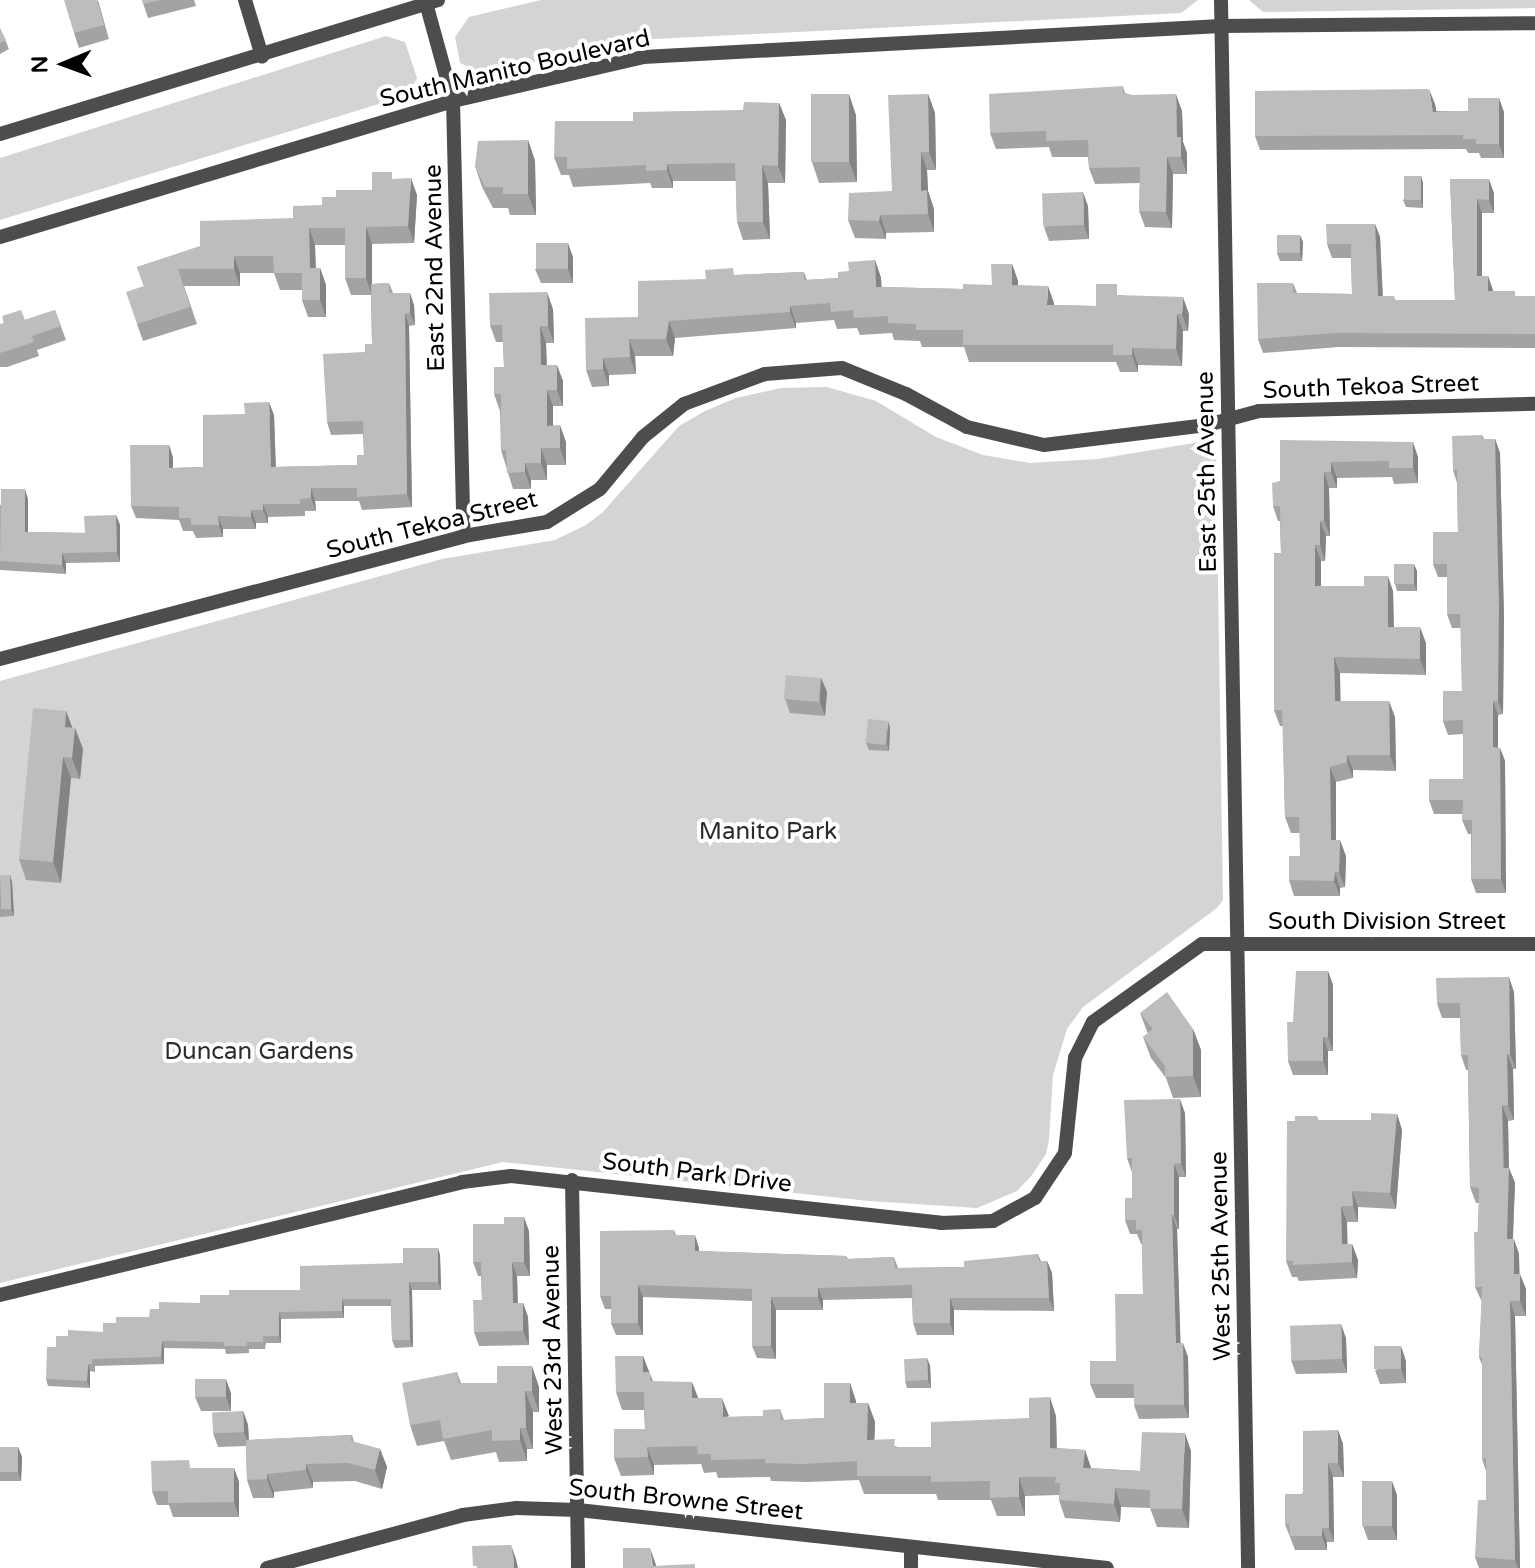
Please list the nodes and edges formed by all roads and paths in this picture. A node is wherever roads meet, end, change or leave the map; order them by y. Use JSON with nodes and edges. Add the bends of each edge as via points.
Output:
{"nodes":[{"id":1,"x":245,"y":0,"type":"edge"},
{"id":2,"x":1221,"y":0,"type":"edge"},
{"id":3,"x":432,"y":2,"type":"edge"},
{"id":4,"x":1535,"y":23,"type":"edge"},
{"id":5,"x":1221,"y":26,"type":"junction"},
{"id":6,"x":262,"y":56,"type":"junction"},
{"id":7,"x":453,"y":101,"type":"junction"},
{"id":8,"x":0,"y":134,"type":"edge"},
{"id":9,"x":0,"y":237,"type":"edge"},
{"id":10,"x":1535,"y":404,"type":"edge"},
{"id":11,"x":1228,"y":419,"type":"junction"},
{"id":12,"x":464,"y":536,"type":"junction"},
{"id":13,"x":0,"y":659,"type":"edge"},
{"id":14,"x":1239,"y":944,"type":"junction"},
{"id":15,"x":1535,"y":944,"type":"edge"},
{"id":16,"x":572,"y":1180,"type":"junction"},
{"id":17,"x":0,"y":1295,"type":"edge"},
{"id":18,"x":578,"y":1510,"type":"junction"},
{"id":19,"x":911,"y":1547,"type":"junction"},
{"id":20,"x":267,"y":1568,"type":"edge"},
{"id":21,"x":578,"y":1568,"type":"edge"},
{"id":22,"x":911,"y":1568,"type":"edge"},
{"id":23,"x":1107,"y":1568,"type":"edge"},
{"id":24,"x":1248,"y":1568,"type":"edge"}],
"edges":[{"from":1,"to":6,"type":"street"},
{"from":2,"to":5,"type":"street","name":"East 25th Avenue"},
{"from":3,"to":6,"type":"street"},
{"from":3,"to":7,"type":"street","name":"East 22nd Avenue"},
{"from":4,"to":5,"type":"street","name":"South Manito Boulevard"},
{"from":5,"to":7,"type":"street","name":"South Manito Boulevard","via":[[643,57]]},
{"from":5,"to":11,"type":"street","name":"East 25th Avenue"},
{"from":6,"to":8,"type":"street"},
{"from":7,"to":9,"type":"street","name":"South Manito Boulevard"},
{"from":7,"to":12,"type":"street","name":"East 22nd Avenue"},
{"from":10,"to":11,"type":"street","name":"South Tekoa Street","via":[[1259,411]]},
{"from":11,"to":12,"type":"street","name":"South Tekoa Street","via":[[1044,445],[967,427],[842,368],[765,374],[684,404],[643,437],[600,489],[547,522]]},
{"from":11,"to":14,"type":"street","name":"East 25th Avenue"},
{"from":12,"to":13,"type":"street","name":"South Tekoa Street"},
{"from":14,"to":15,"type":"street","name":"South Division Street"},
{"from":14,"to":16,"type":"street","name":"South Park Drive","via":[[1202,944],[1093,1022],[1075,1058],[1065,1153],[1035,1198],[993,1221],[941,1223]]},
{"from":14,"to":24,"type":"street","name":"West 25th Avenue"},
{"from":16,"to":17,"type":"street","name":"South Park Drive","via":[[511,1176],[462,1182]]},
{"from":16,"to":18,"type":"street","name":"West 23rd Avenue"},
{"from":18,"to":19,"type":"street","name":"South Browne Street"},
{"from":18,"to":20,"type":"street","name":"South Browne Street","via":[[516,1508],[463,1515]]},
{"from":18,"to":21,"type":"street","name":"West 23rd Avenue"},
{"from":19,"to":22,"type":"street"},
{"from":19,"to":23,"type":"street","name":"South Browne Street"}]}
